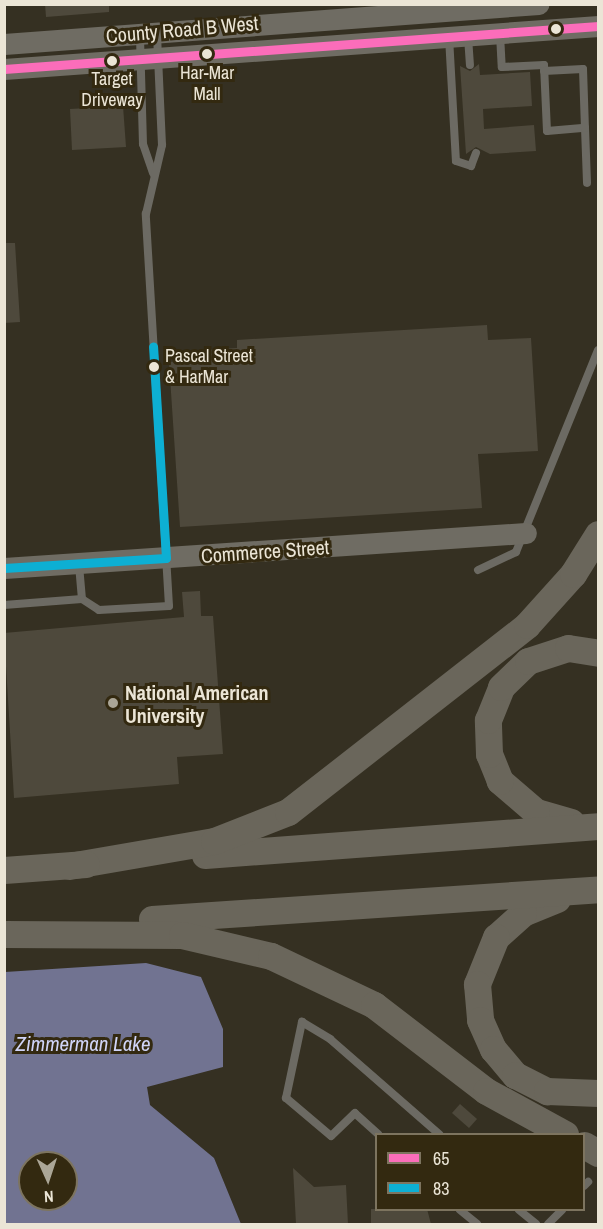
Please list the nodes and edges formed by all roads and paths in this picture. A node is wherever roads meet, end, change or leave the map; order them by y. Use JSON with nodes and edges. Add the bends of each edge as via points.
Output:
{"nodes":[{"id":1,"x":539,"y":4,"type":"edge"},
{"id":2,"x":409,"y":8,"type":"edge"},
{"id":3,"x":598,"y":26,"type":"edge"},
{"id":4,"x":149,"y":30,"type":"junction"},
{"id":5,"x":500,"y":32,"type":"junction"},
{"id":6,"x":459,"y":35,"type":"junction"},
{"id":7,"x":4,"y":44,"type":"edge"},
{"id":8,"x":147,"y":57,"type":"junction"},
{"id":9,"x":470,"y":65,"type":"dead end"},
{"id":10,"x":4,"y":69,"type":"edge"},
{"id":11,"x":544,"y":71,"type":"junction"},
{"id":12,"x":585,"y":128,"type":"junction"},
{"id":13,"x":476,"y":153,"type":"dead end"},
{"id":14,"x":153,"y":173,"type":"junction"},
{"id":15,"x":587,"y":183,"type":"dead end"},
{"id":16,"x":598,"y":350,"type":"edge"},
{"id":17,"x":526,"y":533,"type":"junction"},
{"id":18,"x":598,"y":534,"type":"edge"},
{"id":19,"x":166,"y":558,"type":"junction"},
{"id":20,"x":79,"y":563,"type":"junction"},
{"id":21,"x":4,"y":568,"type":"edge"},
{"id":22,"x":478,"y":570,"type":"dead end"},
{"id":23,"x":82,"y":599,"type":"junction"},
{"id":24,"x":4,"y":605,"type":"edge"},
{"id":25,"x":598,"y":654,"type":"edge"},
{"id":26,"x":596,"y":826,"type":"edge"},
{"id":27,"x":69,"y":866,"type":"junction"},
{"id":28,"x":4,"y":870,"type":"edge"},
{"id":29,"x":598,"y":890,"type":"edge"},
{"id":30,"x":4,"y":932,"type":"edge"},
{"id":31,"x":598,"y":1092,"type":"edge"},
{"id":32,"x":377,"y":1133,"type":"edge"},
{"id":33,"x":437,"y":1133,"type":"edge"},
{"id":34,"x":563,"y":1133,"type":"edge"},
{"id":35,"x":462,"y":1211,"type":"edge"},
{"id":36,"x":521,"y":1211,"type":"edge"},
{"id":37,"x":560,"y":1211,"type":"edge"},
{"id":38,"x":477,"y":1224,"type":"edge"},
{"id":39,"x":536,"y":1224,"type":"edge"},
{"id":40,"x":548,"y":1224,"type":"edge"}],
"edges":[{"from":1,"to":2,"type":"street","name":"County Road B West"},
{"from":2,"to":4,"type":"street","name":"County Road B West"},
{"from":3,"to":5,"type":"street","name":"County Road B West"},
{"from":4,"to":7,"type":"street","name":"County Road B West"},
{"from":4,"to":8,"type":"lane"},
{"from":4,"to":8,"type":"lane"},
{"from":5,"to":6,"type":"street","name":"County Road B West"},
{"from":5,"to":11,"type":"lane","via":[[502,67],[544,64]]},
{"from":6,"to":8,"type":"street","name":"County Road B West"},
{"from":6,"to":9,"type":"lane"},
{"from":6,"to":13,"type":"lane","via":[[456,161],[471,166]]},
{"from":8,"to":10,"type":"street","name":"County Road B West"},
{"from":8,"to":14,"type":"lane","via":[[143,144]]},
{"from":8,"to":14,"type":"lane","via":[[162,145]]},
{"from":11,"to":12,"type":"lane","via":[[583,69]]},
{"from":11,"to":12,"type":"lane","via":[[547,131]]},
{"from":12,"to":15,"type":"lane"},
{"from":14,"to":19,"type":"lane","via":[[146,214]]},
{"from":16,"to":17,"type":"lane"},
{"from":17,"to":19,"type":"street","name":"Commerce Street"},
{"from":17,"to":22,"type":"lane","via":[[509,558]]},
{"from":18,"to":27,"type":"highway","via":[[573,574],[527,625],[288,812],[214,841]]},
{"from":19,"to":20,"type":"street","name":"Commerce Street"},
{"from":19,"to":23,"type":"lane","via":[[169,606],[99,610]]},
{"from":20,"to":21,"type":"street","name":"Commerce Street"},
{"from":20,"to":23,"type":"lane"},
{"from":23,"to":24,"type":"lane"},
{"from":25,"to":26,"type":"highway","via":[[557,650],[516,670],[493,701],[487,739],[493,766],[516,799],[549,817]]},
{"from":26,"to":27,"type":"highway"},
{"from":27,"to":28,"type":"highway"},
{"from":29,"to":30,"type":"highway"},
{"from":29,"to":31,"type":"highway","via":[[539,905],[509,924],[488,951],[477,1001],[485,1036],[515,1075],[547,1091]]},
{"from":30,"to":34,"type":"highway","via":[[182,935],[287,961],[375,1005],[486,1091]]},
{"from":32,"to":33,"type":"lane","via":[[355,1113],[331,1136],[286,1098],[302,1022],[330,1039]]},
{"from":35,"to":38,"type":"lane"},
{"from":36,"to":39,"type":"lane"},
{"from":37,"to":40,"type":"lane"}]}
